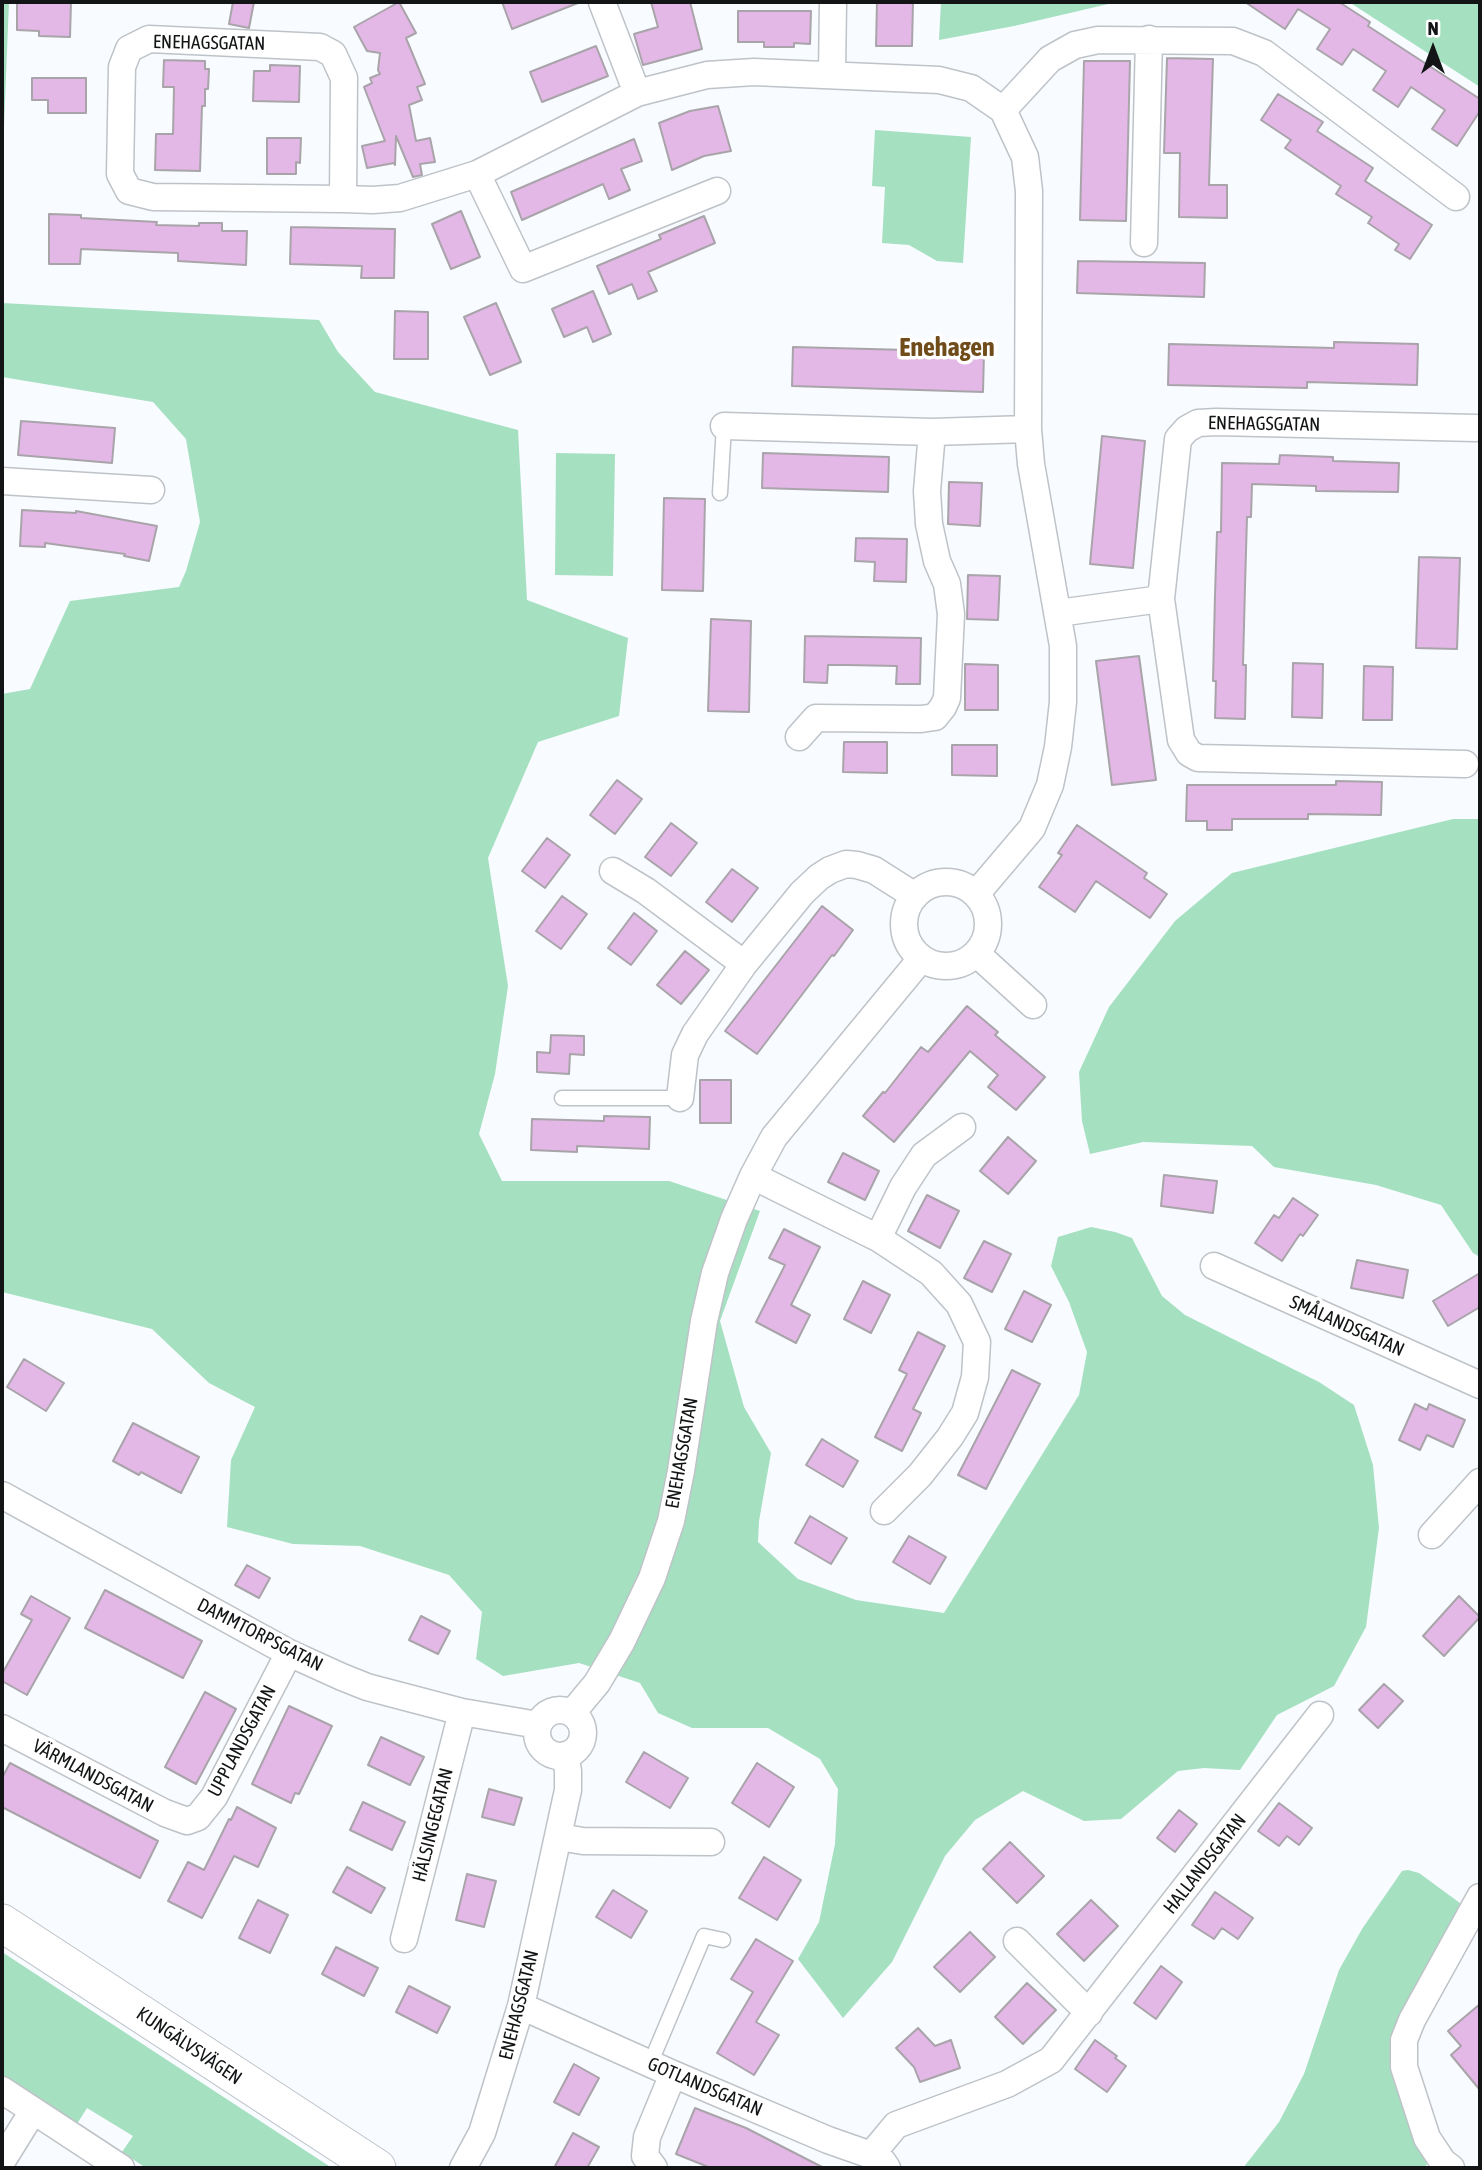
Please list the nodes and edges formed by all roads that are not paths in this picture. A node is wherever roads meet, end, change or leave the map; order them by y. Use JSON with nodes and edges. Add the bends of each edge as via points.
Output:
{"nodes":[{"id":1,"x":602,"y":2,"type":"edge"},
{"id":2,"x":833,"y":2,"type":"edge"},
{"id":3,"x":1149,"y":39,"type":"junction"},
{"id":4,"x":832,"y":75,"type":"junction"},
{"id":5,"x":637,"y":93,"type":"junction"},
{"id":6,"x":1003,"y":110,"type":"junction"},
{"id":7,"x":477,"y":174,"type":"junction"},
{"id":8,"x":717,"y":191,"type":"dead end"},
{"id":9,"x":1456,"y":197,"type":"dead end"},
{"id":10,"x":343,"y":199,"type":"junction"},
{"id":11,"x":1144,"y":243,"type":"dead end"},
{"id":12,"x":724,"y":426,"type":"joint"},
{"id":13,"x":1476,"y":428,"type":"dead end"},
{"id":14,"x":1028,"y":429,"type":"junction"},
{"id":15,"x":932,"y":432,"type":"junction"},
{"id":16,"x":2,"y":481,"type":"edge"},
{"id":17,"x":151,"y":490,"type":"dead end"},
{"id":18,"x":720,"y":493,"type":"dead end"},
{"id":19,"x":1161,"y":599,"type":"junction"},
{"id":20,"x":1058,"y":612,"type":"junction"},
{"id":21,"x":799,"y":737,"type":"dead end"},
{"id":22,"x":1465,"y":764,"type":"dead end"},
{"id":23,"x":613,"y":871,"type":"dead end"},
{"id":24,"x":976,"y":894,"type":"junction"},
{"id":25,"x":915,"y":896,"type":"junction"},
{"id":26,"x":977,"y":954,"type":"junction"},
{"id":27,"x":921,"y":959,"type":"junction"},
{"id":28,"x":744,"y":964,"type":"junction"},
{"id":29,"x":1033,"y":1005,"type":"dead end"},
{"id":30,"x":562,"y":1098,"type":"dead end"},
{"id":31,"x":680,"y":1098,"type":"joint"},
{"id":32,"x":962,"y":1127,"type":"dead end"},
{"id":33,"x":753,"y":1176,"type":"junction"},
{"id":34,"x":878,"y":1238,"type":"junction"},
{"id":35,"x":1214,"y":1266,"type":"dead end"},
{"id":36,"x":1480,"y":1385,"type":"edge"},
{"id":37,"x":1480,"y":1482,"type":"edge"},
{"id":38,"x":2,"y":1495,"type":"edge"},
{"id":39,"x":884,"y":1511,"type":"dead end"},
{"id":40,"x":1432,"y":1535,"type":"dead end"},
{"id":41,"x":289,"y":1653,"type":"junction"},
{"id":42,"x":462,"y":1712,"type":"junction"},
{"id":43,"x":572,"y":1713,"type":"junction"},
{"id":44,"x":1320,"y":1715,"type":"dead end"},
{"id":45,"x":538,"y":1725,"type":"junction"},
{"id":46,"x":2,"y":1728,"type":"edge"},
{"id":47,"x":565,"y":1755,"type":"junction"},
{"id":48,"x":187,"y":1821,"type":"joint"},
{"id":49,"x":559,"y":1837,"type":"junction"},
{"id":50,"x":711,"y":1842,"type":"dead end"},
{"id":51,"x":1480,"y":1897,"type":"edge"},
{"id":52,"x":2,"y":1923,"type":"edge"},
{"id":53,"x":404,"y":1939,"type":"dead end"},
{"id":54,"x":723,"y":1940,"type":"dead end"},
{"id":55,"x":1017,"y":1941,"type":"dead end"},
{"id":56,"x":522,"y":2006,"type":"junction"},
{"id":57,"x":1089,"y":2013,"type":"junction"},
{"id":58,"x":661,"y":2069,"type":"junction"},
{"id":59,"x":2,"y":2090,"type":"edge"},
{"id":60,"x":33,"y":2111,"type":"junction"},
{"id":61,"x":2,"y":2161,"type":"edge"},
{"id":62,"x":879,"y":2161,"type":"edge"},
{"id":63,"x":121,"y":2168,"type":"edge"},
{"id":64,"x":377,"y":2168,"type":"edge"},
{"id":65,"x":463,"y":2168,"type":"edge"},
{"id":66,"x":654,"y":2168,"type":"edge"},
{"id":67,"x":1451,"y":2168,"type":"edge"}],
"edges":[{"from":1,"to":5,"type":"street"},
{"from":2,"to":4,"type":"street"},
{"from":3,"to":6,"type":"street","via":[[1075,45],[1050,59]]},
{"from":3,"to":9,"type":"street","via":[[1233,41],[1264,53]]},
{"from":3,"to":11,"type":"street"},
{"from":4,"to":5,"type":"street","name":"ENEHAGSGATAN","via":[[707,75]]},
{"from":4,"to":6,"type":"street","name":"ENEHAGSGATAN","via":[[939,80],[971,88]]},
{"from":5,"to":7,"type":"street","name":"ENEHAGSGATAN"},
{"from":6,"to":14,"type":"street","via":[[1025,157],[1030,191]]},
{"from":7,"to":8,"type":"street","via":[[523,269]]},
{"from":7,"to":10,"type":"street","name":"ENEHAGSGATAN","via":[[400,198]]},
{"from":10,"to":10,"type":"street","name":"ENEHAGSGATAN","via":[[344,78],[333,54],[310,46],[149,38],[130,49],[122,67],[120,174],[130,191],[153,197]]},
{"from":12,"to":15,"type":"street"},
{"from":12,"to":18,"type":"lane"},
{"from":13,"to":19,"type":"street","name":"ENEHAGSGATAN","via":[[1198,423],[1178,439]]},
{"from":14,"to":15,"type":"street"},
{"from":14,"to":20,"type":"street"},
{"from":15,"to":21,"type":"street","via":[[929,524],[951,614],[947,698],[935,717],[816,718]]},
{"from":16,"to":17,"type":"street"},
{"from":19,"to":20,"type":"street"},
{"from":19,"to":22,"type":"street","name":"ENEHAGSGATAN","via":[[1181,740],[1198,758]]},
{"from":20,"to":24,"type":"street","via":[[1063,702],[1050,785],[1032,828]]},
{"from":23,"to":28,"type":"street"},
{"from":24,"to":25,"type":"street","via":[[964,886],[942,882]]},
{"from":24,"to":26,"type":"street","via":[[989,924]]},
{"from":25,"to":27,"type":"street","via":[[906,909],[904,933]]},
{"from":25,"to":28,"type":"street","via":[[874,870],[846,864],[830,870],[802,893]]},
{"from":26,"to":27,"type":"street","via":[[950,967]]},
{"from":26,"to":29,"type":"street"},
{"from":27,"to":33,"type":"street","name":"ENEHAGSGATAN","via":[[774,1137]]},
{"from":28,"to":31,"type":"street","via":[[695,1034],[685,1055]]},
{"from":30,"to":31,"type":"lane"},
{"from":32,"to":34,"type":"street","via":[[924,1155]]},
{"from":33,"to":34,"type":"street"},
{"from":33,"to":43,"type":"street","name":"ENEHAGSGATAN","via":[[715,1273],[671,1521],[656,1566],[622,1641]]},
{"from":34,"to":39,"type":"street","via":[[931,1273],[959,1304],[976,1342],[975,1377],[965,1413],[920,1475]]},
{"from":35,"to":36,"type":"street","name":"SMÅLANDSGATAN"},
{"from":37,"to":40,"type":"street"},
{"from":38,"to":41,"type":"street","name":"DAMMTORPSGATAN"},
{"from":41,"to":42,"type":"street","name":"DAMMTORPSGATAN","via":[[367,1687]]},
{"from":41,"to":48,"type":"street","name":"UPPLANDSGATAN","via":[[214,1797],[198,1817]]},
{"from":42,"to":45,"type":"street","name":"DAMMTORPSGATAN"},
{"from":42,"to":53,"type":"street","name":"HÄLSINGEGATAN"},
{"from":43,"to":45,"type":"street","via":[[550,1712]]},
{"from":43,"to":47,"type":"street","via":[[581,1723],[583,1737],[577,1749]]},
{"from":44,"to":57,"type":"street","name":"HALLANDSGATAN"},
{"from":45,"to":47,"type":"street","via":[[544,1750]]},
{"from":46,"to":48,"type":"street","name":"VÄRMLANDSGATAN","via":[[165,1814]]},
{"from":47,"to":49,"type":"street","name":"ENEHAGSGATAN","via":[[568,1790]]},
{"from":49,"to":50,"type":"street","via":[[583,1842]]},
{"from":49,"to":56,"type":"street","name":"ENEHAGSGATAN"},
{"from":51,"to":67,"type":"street","via":[[1404,2040],[1404,2067],[1427,2138]]},
{"from":52,"to":64,"type":"main road","name":"KUNGÄLVSVÄGEN"},
{"from":54,"to":58,"type":"lane","via":[[704,1936]]},
{"from":55,"to":57,"type":"street"},
{"from":56,"to":58,"type":"street","name":"GOTLANDSGATAN"},
{"from":56,"to":65,"type":"street","name":"ENEHAGSGATAN","via":[[482,2133]]},
{"from":57,"to":62,"type":"street","name":"HALLANDSGATAN","via":[[1051,2060],[1007,2084],[896,2125]]},
{"from":58,"to":62,"type":"street","name":"GOTLANDSGATAN"},
{"from":58,"to":66,"type":"street","via":[[645,2156]]},
{"from":59,"to":60,"type":"street"},
{"from":60,"to":61,"type":"street"},
{"from":60,"to":63,"type":"street"}]}
